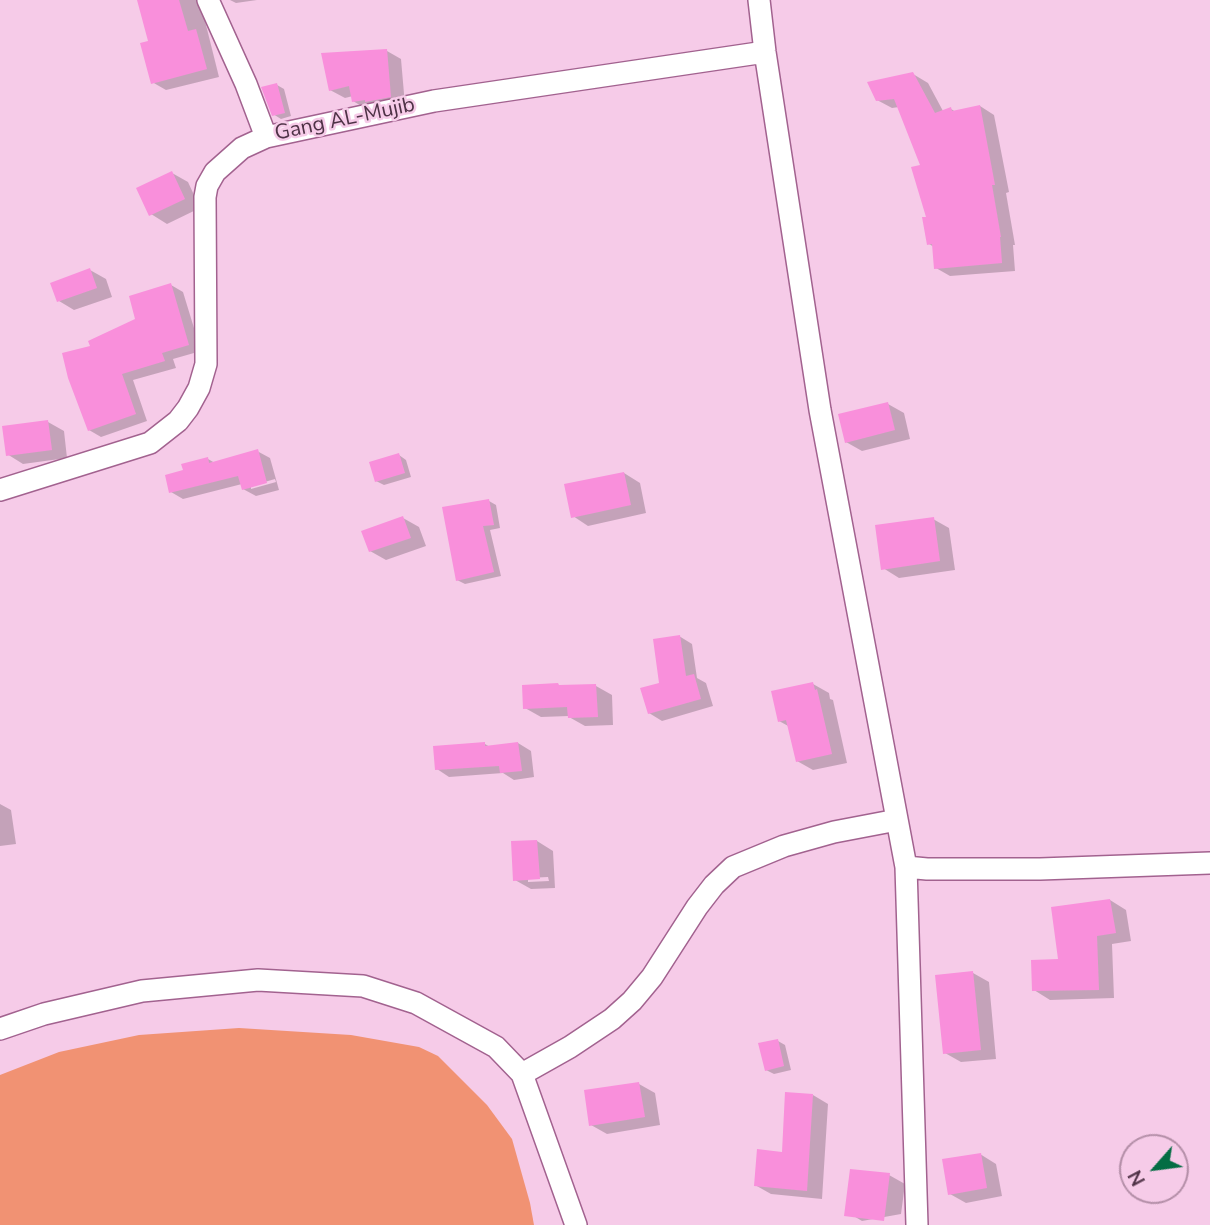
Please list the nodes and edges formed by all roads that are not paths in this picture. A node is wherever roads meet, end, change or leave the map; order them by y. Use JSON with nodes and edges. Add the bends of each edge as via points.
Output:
{"nodes":[{"id":1,"x":208,"y":0,"type":"edge"},
{"id":2,"x":759,"y":0,"type":"edge"},
{"id":3,"x":765,"y":52,"type":"junction"},
{"id":4,"x":266,"y":137,"type":"junction"},
{"id":5,"x":0,"y":490,"type":"edge"},
{"id":6,"x":897,"y":820,"type":"junction"},
{"id":7,"x":1210,"y":863,"type":"edge"},
{"id":8,"x":905,"y":867,"type":"junction"},
{"id":9,"x":0,"y":1029,"type":"edge"},
{"id":10,"x":522,"y":1074,"type":"junction"},
{"id":11,"x":576,"y":1225,"type":"edge"},
{"id":12,"x":917,"y":1225,"type":"edge"}],
"edges":[{"from":1,"to":4,"type":"street"},
{"from":2,"to":3,"type":"street"},
{"from":3,"to":4,"type":"street","name":"Gang AL-Mujib","via":[[434,101]]},
{"from":3,"to":6,"type":"street","via":[[820,410]]},
{"from":4,"to":5,"type":"street","name":"Gang AL-Mujib","via":[[233,155],[207,186],[206,364],[188,408],[150,443]]},
{"from":6,"to":8,"type":"street"},
{"from":6,"to":10,"type":"street","via":[[784,846],[733,867],[697,907],[632,1001],[570,1047]]},
{"from":7,"to":8,"type":"street","via":[[1040,869]]},
{"from":8,"to":12,"type":"street"},
{"from":9,"to":10,"type":"street","via":[[142,991],[200,984],[258,980],[363,986],[416,1003],[496,1047]]},
{"from":10,"to":11,"type":"street"}]}
